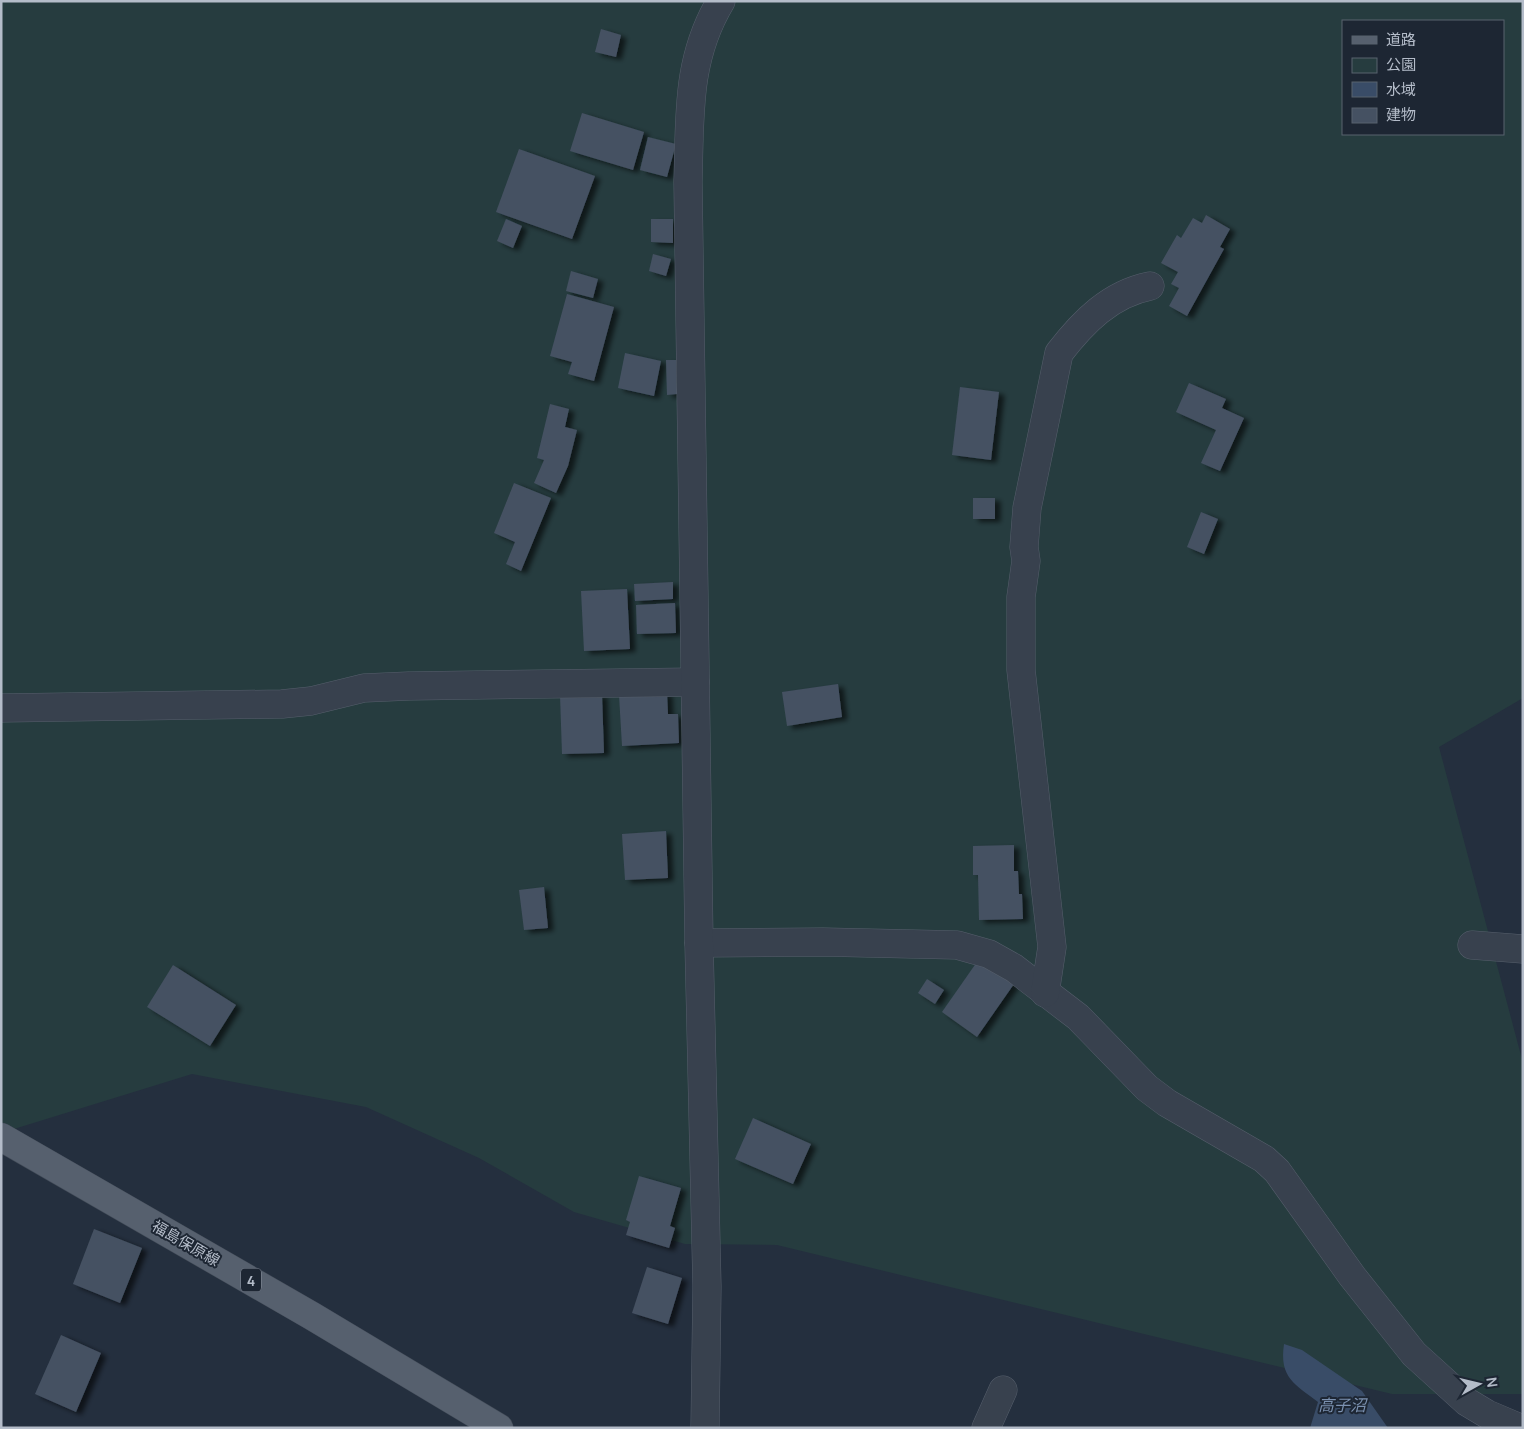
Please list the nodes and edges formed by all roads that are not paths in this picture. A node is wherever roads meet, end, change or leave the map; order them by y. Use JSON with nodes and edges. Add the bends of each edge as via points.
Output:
{"nodes":[{"id":1,"x":721,"y":1,"type":"edge"},
{"id":2,"x":1150,"y":286,"type":"dead end"},
{"id":3,"x":695,"y":682,"type":"junction"},
{"id":4,"x":1,"y":708,"type":"edge"},
{"id":5,"x":699,"y":944,"type":"junction"},
{"id":6,"x":1472,"y":945,"type":"dead end"},
{"id":7,"x":1523,"y":949,"type":"edge"},
{"id":8,"x":1045,"y":993,"type":"junction"},
{"id":9,"x":1,"y":1137,"type":"edge"},
{"id":10,"x":1003,"y":1390,"type":"dead end"},
{"id":11,"x":499,"y":1428,"type":"edge"},
{"id":12,"x":705,"y":1428,"type":"edge"},
{"id":13,"x":986,"y":1428,"type":"edge"},
{"id":14,"x":1520,"y":1428,"type":"edge"}],
"edges":[{"from":1,"to":3,"type":"street","via":[[693,71],[690,107],[688,181]]},
{"from":2,"to":8,"type":"street","via":[[1107,303],[1058,353],[1027,508],[1026,561],[1021,597],[1021,670],[1052,947]]},
{"from":3,"to":4,"type":"street","via":[[409,686],[364,688],[311,702],[282,704]]},
{"from":3,"to":5,"type":"street"},
{"from":5,"to":8,"type":"street","via":[[957,945],[989,954],[1014,968]]},
{"from":5,"to":12,"type":"street","via":[[707,1288]]},
{"from":6,"to":7,"type":"street"},
{"from":8,"to":14,"type":"street","via":[[1078,1017],[1167,1103],[1264,1159],[1277,1171],[1352,1276],[1414,1354],[1468,1402]]},
{"from":9,"to":11,"type":"main road","name":"福島保原線","number":"4"},
{"from":10,"to":13,"type":"street"}]}
